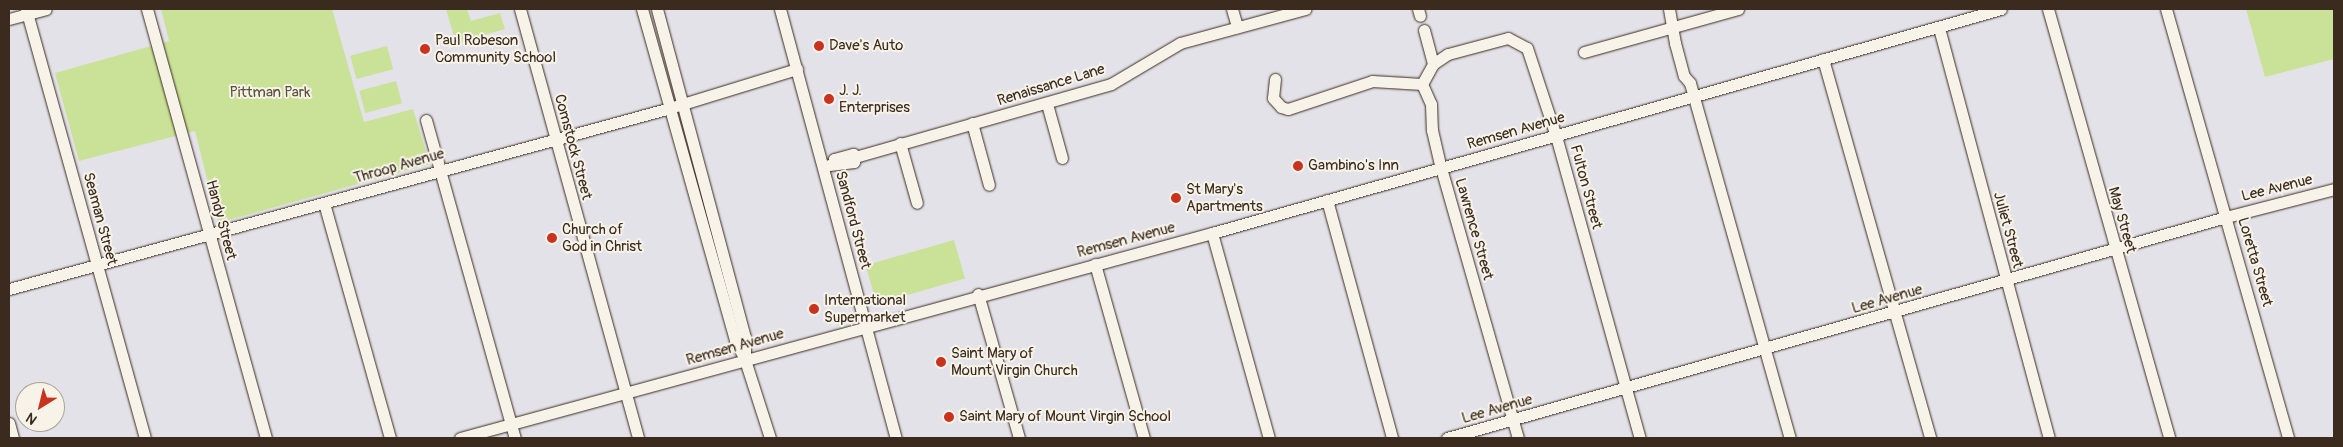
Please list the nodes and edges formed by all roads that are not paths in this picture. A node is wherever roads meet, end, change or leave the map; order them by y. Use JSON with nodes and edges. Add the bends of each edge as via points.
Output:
{"nodes":[{"id":1,"x":46,"y":9,"type":"edge"},
{"id":2,"x":148,"y":9,"type":"edge"},
{"id":3,"x":520,"y":9,"type":"edge"},
{"id":4,"x":642,"y":9,"type":"edge"},
{"id":5,"x":657,"y":9,"type":"edge"},
{"id":6,"x":780,"y":9,"type":"edge"},
{"id":7,"x":1232,"y":9,"type":"edge"},
{"id":8,"x":1305,"y":9,"type":"edge"},
{"id":9,"x":1669,"y":9,"type":"edge"},
{"id":10,"x":1738,"y":9,"type":"edge"},
{"id":11,"x":2000,"y":9,"type":"edge"},
{"id":12,"x":2048,"y":9,"type":"edge"},
{"id":13,"x":2166,"y":9,"type":"edge"},
{"id":14,"x":26,"y":11,"type":"edge"},
{"id":15,"x":9,"y":19,"type":"edge"},
{"id":16,"x":1237,"y":27,"type":"junction"},
{"id":17,"x":1674,"y":28,"type":"junction"},
{"id":18,"x":1940,"y":28,"type":"junction"},
{"id":19,"x":1424,"y":30,"type":"dead end"},
{"id":20,"x":1584,"y":52,"type":"dead end"},
{"id":21,"x":1823,"y":59,"type":"junction"},
{"id":22,"x":1434,"y":64,"type":"junction"},
{"id":23,"x":797,"y":69,"type":"junction"},
{"id":24,"x":1275,"y":79,"type":"dead end"},
{"id":25,"x":1422,"y":84,"type":"junction"},
{"id":26,"x":1694,"y":96,"type":"junction"},
{"id":27,"x":683,"y":104,"type":"junction"},
{"id":28,"x":1047,"y":104,"type":"junction"},
{"id":29,"x":670,"y":108,"type":"junction"},
{"id":30,"x":426,"y":120,"type":"dead end"},
{"id":31,"x":972,"y":123,"type":"junction"},
{"id":32,"x":1556,"y":136,"type":"junction"},
{"id":33,"x":554,"y":139,"type":"junction"},
{"id":34,"x":900,"y":143,"type":"junction"},
{"id":35,"x":1062,"y":158,"type":"dead end"},
{"id":36,"x":829,"y":165,"type":"junction"},
{"id":37,"x":1441,"y":168,"type":"junction"},
{"id":38,"x":439,"y":170,"type":"junction"},
{"id":39,"x":989,"y":185,"type":"dead end"},
{"id":40,"x":2334,"y":190,"type":"edge"},
{"id":41,"x":1327,"y":200,"type":"junction"},
{"id":42,"x":917,"y":202,"type":"dead end"},
{"id":43,"x":324,"y":203,"type":"junction"},
{"id":44,"x":2226,"y":216,"type":"junction"},
{"id":45,"x":1212,"y":233,"type":"junction"},
{"id":46,"x":210,"y":235,"type":"junction"},
{"id":47,"x":2115,"y":250,"type":"junction"},
{"id":48,"x":1095,"y":264,"type":"junction"},
{"id":49,"x":97,"y":265,"type":"junction"},
{"id":50,"x":2006,"y":280,"type":"junction"},
{"id":51,"x":9,"y":290,"type":"edge"},
{"id":52,"x":978,"y":294,"type":"junction"},
{"id":53,"x":1894,"y":313,"type":"junction"},
{"id":54,"x":865,"y":327,"type":"junction"},
{"id":55,"x":1765,"y":349,"type":"junction"},
{"id":56,"x":745,"y":360,"type":"junction"},
{"id":57,"x":1626,"y":388,"type":"junction"},
{"id":58,"x":625,"y":393,"type":"junction"},
{"id":59,"x":1513,"y":421,"type":"junction"},
{"id":60,"x":9,"y":423,"type":"edge"},
{"id":61,"x":511,"y":425,"type":"junction"},
{"id":62,"x":13,"y":438,"type":"edge"},
{"id":63,"x":145,"y":438,"type":"edge"},
{"id":64,"x":266,"y":438,"type":"edge"},
{"id":65,"x":390,"y":438,"type":"edge"},
{"id":66,"x":460,"y":438,"type":"edge"},
{"id":67,"x":515,"y":438,"type":"edge"},
{"id":68,"x":638,"y":438,"type":"edge"},
{"id":69,"x":770,"y":438,"type":"edge"},
{"id":70,"x":896,"y":438,"type":"edge"},
{"id":71,"x":1019,"y":438,"type":"edge"},
{"id":72,"x":1144,"y":438,"type":"edge"},
{"id":73,"x":1269,"y":438,"type":"edge"},
{"id":74,"x":1392,"y":438,"type":"edge"},
{"id":75,"x":1447,"y":438,"type":"edge"},
{"id":76,"x":1518,"y":438,"type":"edge"},
{"id":77,"x":1640,"y":438,"type":"edge"},
{"id":78,"x":1790,"y":438,"type":"edge"},
{"id":79,"x":1930,"y":438,"type":"edge"},
{"id":80,"x":2049,"y":438,"type":"edge"},
{"id":81,"x":2169,"y":438,"type":"edge"},
{"id":82,"x":2288,"y":438,"type":"edge"}],
"edges":[{"from":1,"to":14,"type":"street"},
{"from":2,"to":46,"type":"street","name":"Handy Street"},
{"from":3,"to":33,"type":"street","name":"Comstock Street"},
{"from":4,"to":29,"type":"street"},
{"from":5,"to":27,"type":"street"},
{"from":6,"to":23,"type":"street","name":"Sandford Street"},
{"from":7,"to":16,"type":"street"},
{"from":8,"to":16,"type":"street","name":"Renaissance Lane"},
{"from":9,"to":17,"type":"street"},
{"from":10,"to":17,"type":"street"},
{"from":11,"to":18,"type":"street","name":"Remsen Avenue"},
{"from":12,"to":47,"type":"street","name":"May Street"},
{"from":13,"to":44,"type":"street","name":"Loretta Street"},
{"from":14,"to":15,"type":"street"},
{"from":14,"to":49,"type":"street","name":"Seaman Street"},
{"from":16,"to":28,"type":"street","name":"Renaissance Lane","via":[[1180,43],[1111,84]]},
{"from":17,"to":20,"type":"street"},
{"from":17,"to":26,"type":"street","via":[[1682,40]]},
{"from":18,"to":21,"type":"street","name":"Remsen Avenue"},
{"from":18,"to":50,"type":"street","name":"Juliet Street"},
{"from":19,"to":22,"type":"street"},
{"from":21,"to":26,"type":"street","name":"Remsen Avenue"},
{"from":21,"to":53,"type":"street"},
{"from":22,"to":25,"type":"street"},
{"from":22,"to":32,"type":"street","name":"Fulton Street","via":[[1448,54],[1508,38],[1518,41],[1531,54]]},
{"from":23,"to":27,"type":"street","name":"Throop Avenue"},
{"from":23,"to":36,"type":"street","name":"Sandford Street"},
{"from":24,"to":25,"type":"street","via":[[1274,98],[1281,107],[1288,109],[1372,81]]},
{"from":25,"to":37,"type":"street","name":"Lawrence Street","via":[[1432,104],[1432,130]]},
{"from":26,"to":32,"type":"street","name":"Remsen Avenue"},
{"from":26,"to":55,"type":"street"},
{"from":27,"to":29,"type":"street","name":"Throop Avenue"},
{"from":27,"to":56,"type":"street","via":[[745,336]]},
{"from":28,"to":31,"type":"street","name":"Renaissance Lane"},
{"from":28,"to":35,"type":"street"},
{"from":29,"to":33,"type":"street","name":"Throop Avenue"},
{"from":29,"to":56,"type":"street","via":[[735,340]]},
{"from":30,"to":38,"type":"street"},
{"from":31,"to":34,"type":"street","name":"Renaissance Lane"},
{"from":31,"to":39,"type":"street"},
{"from":32,"to":37,"type":"street","name":"Remsen Avenue"},
{"from":32,"to":57,"type":"street","name":"Fulton Street"},
{"from":33,"to":38,"type":"street","name":"Throop Avenue"},
{"from":33,"to":58,"type":"street","name":"Comstock Street"},
{"from":34,"to":36,"type":"street","name":"Renaissance Lane","via":[[855,157],[854,162]]},
{"from":34,"to":42,"type":"street"},
{"from":36,"to":54,"type":"street","name":"Sandford Street"},
{"from":37,"to":41,"type":"street","name":"Remsen Avenue"},
{"from":37,"to":59,"type":"street","name":"Lawrence Street"},
{"from":38,"to":43,"type":"street","name":"Throop Avenue"},
{"from":38,"to":61,"type":"street"},
{"from":40,"to":44,"type":"street","name":"Lee Avenue"},
{"from":41,"to":45,"type":"street","name":"Remsen Avenue"},
{"from":41,"to":74,"type":"street"},
{"from":43,"to":46,"type":"street","name":"Throop Avenue"},
{"from":43,"to":65,"type":"street"},
{"from":44,"to":47,"type":"street","name":"Lee Avenue"},
{"from":44,"to":82,"type":"street","name":"Loretta Street"},
{"from":45,"to":48,"type":"street","name":"Remsen Avenue"},
{"from":45,"to":73,"type":"street"},
{"from":46,"to":49,"type":"street","name":"Throop Avenue"},
{"from":46,"to":64,"type":"street","name":"Handy Street"},
{"from":47,"to":50,"type":"street","name":"Lee Avenue"},
{"from":47,"to":81,"type":"street","name":"May Street"},
{"from":48,"to":52,"type":"street","name":"Remsen Avenue"},
{"from":48,"to":72,"type":"street"},
{"from":49,"to":51,"type":"street","name":"Throop Avenue"},
{"from":49,"to":63,"type":"street","name":"Seaman Street"},
{"from":50,"to":53,"type":"street","name":"Lee Avenue"},
{"from":50,"to":80,"type":"street","name":"Juliet Street"},
{"from":52,"to":54,"type":"street","name":"Remsen Avenue"},
{"from":52,"to":71,"type":"street"},
{"from":53,"to":55,"type":"street","name":"Lee Avenue"},
{"from":53,"to":79,"type":"street"},
{"from":54,"to":56,"type":"street","name":"Remsen Avenue"},
{"from":54,"to":70,"type":"street","name":"Sandford Street"},
{"from":55,"to":57,"type":"street","name":"Lee Avenue"},
{"from":55,"to":78,"type":"street"},
{"from":56,"to":58,"type":"street","name":"Remsen Avenue"},
{"from":56,"to":69,"type":"street"},
{"from":57,"to":59,"type":"street","name":"Lee Avenue"},
{"from":57,"to":77,"type":"street","name":"Fulton Street"},
{"from":58,"to":61,"type":"street","name":"Remsen Avenue"},
{"from":58,"to":68,"type":"street","name":"Comstock Street"},
{"from":59,"to":75,"type":"street","name":"Lee Avenue"},
{"from":59,"to":76,"type":"street","name":"Lawrence Street"},
{"from":60,"to":62,"type":"street"},
{"from":61,"to":66,"type":"street","name":"Remsen Avenue"},
{"from":61,"to":67,"type":"street"}]}
